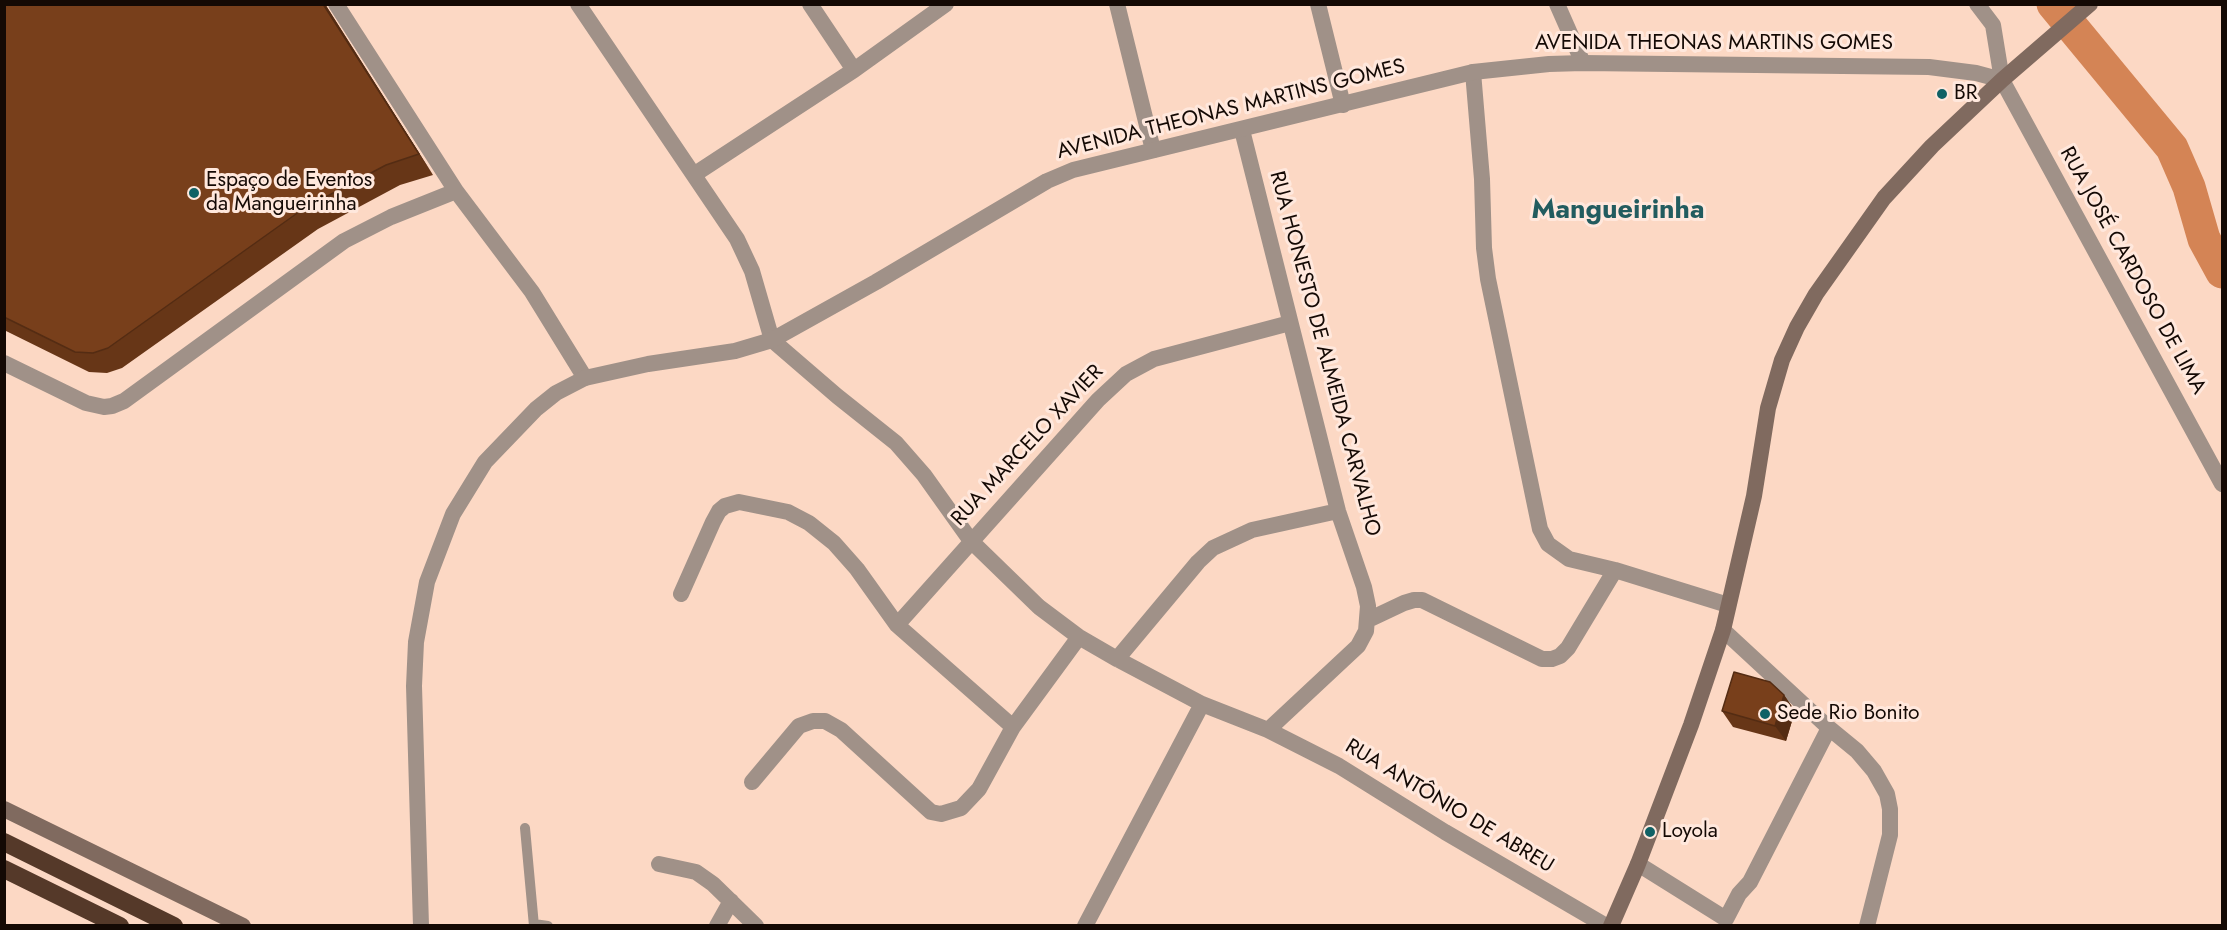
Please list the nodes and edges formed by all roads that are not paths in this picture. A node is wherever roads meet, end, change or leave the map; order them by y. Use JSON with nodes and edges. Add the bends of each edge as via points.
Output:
{"nodes":[{"id":1,"x":336,"y":4,"type":"edge"},
{"id":2,"x":578,"y":4,"type":"edge"},
{"id":3,"x":810,"y":4,"type":"edge"},
{"id":4,"x":946,"y":4,"type":"edge"},
{"id":5,"x":1117,"y":4,"type":"edge"},
{"id":6,"x":1318,"y":4,"type":"edge"},
{"id":7,"x":1557,"y":4,"type":"edge"},
{"id":8,"x":1977,"y":4,"type":"edge"},
{"id":9,"x":2084,"y":10,"type":"edge"},
{"id":10,"x":1583,"y":63,"type":"junction"},
{"id":11,"x":854,"y":70,"type":"junction"},
{"id":12,"x":1473,"y":72,"type":"junction"},
{"id":13,"x":2002,"y":80,"type":"junction"},
{"id":14,"x":1343,"y":105,"type":"junction"},
{"id":15,"x":1242,"y":130,"type":"junction"},
{"id":16,"x":1154,"y":150,"type":"junction"},
{"id":17,"x":695,"y":174,"type":"junction"},
{"id":18,"x":456,"y":191,"type":"junction"},
{"id":19,"x":1290,"y":323,"type":"junction"},
{"id":20,"x":772,"y":340,"type":"junction"},
{"id":21,"x":4,"y":363,"type":"edge"},
{"id":22,"x":585,"y":378,"type":"junction"},
{"id":23,"x":2223,"y":484,"type":"edge"},
{"id":24,"x":1338,"y":511,"type":"junction"},
{"id":25,"x":971,"y":541,"type":"junction"},
{"id":26,"x":1615,"y":570,"type":"junction"},
{"id":27,"x":681,"y":594,"type":"dead end"},
{"id":28,"x":1728,"y":605,"type":"junction"},
{"id":29,"x":1368,"y":620,"type":"junction"},
{"id":30,"x":897,"y":625,"type":"junction"},
{"id":31,"x":1722,"y":630,"type":"junction"},
{"id":32,"x":1079,"y":637,"type":"junction"},
{"id":33,"x":1117,"y":659,"type":"junction"},
{"id":34,"x":1202,"y":704,"type":"junction"},
{"id":35,"x":1013,"y":727,"type":"junction"},
{"id":36,"x":1829,"y":728,"type":"junction"},
{"id":37,"x":1268,"y":730,"type":"junction"},
{"id":38,"x":752,"y":782,"type":"dead end"},
{"id":39,"x":4,"y":809,"type":"edge"},
{"id":40,"x":525,"y":828,"type":"dead end"},
{"id":41,"x":4,"y":842,"type":"edge"},
{"id":42,"x":659,"y":864,"type":"dead end"},
{"id":43,"x":1638,"y":864,"type":"junction"},
{"id":44,"x":4,"y":869,"type":"edge"},
{"id":45,"x":731,"y":901,"type":"junction"},
{"id":46,"x":1730,"y":922,"type":"edge"},
{"id":47,"x":534,"y":925,"type":"edge"},
{"id":48,"x":120,"y":926,"type":"edge"},
{"id":49,"x":174,"y":926,"type":"edge"},
{"id":50,"x":243,"y":926,"type":"edge"},
{"id":51,"x":421,"y":926,"type":"edge"},
{"id":52,"x":548,"y":926,"type":"edge"},
{"id":53,"x":717,"y":926,"type":"edge"},
{"id":54,"x":756,"y":926,"type":"edge"},
{"id":55,"x":1085,"y":926,"type":"edge"},
{"id":56,"x":1606,"y":926,"type":"edge"},
{"id":57,"x":1611,"y":926,"type":"edge"},
{"id":58,"x":1867,"y":926,"type":"edge"}],
"edges":[{"from":1,"to":18,"type":"street"},
{"from":2,"to":17,"type":"street"},
{"from":3,"to":11,"type":"street"},
{"from":4,"to":11,"type":"street"},
{"from":5,"to":16,"type":"street"},
{"from":6,"to":14,"type":"street"},
{"from":7,"to":10,"type":"street"},
{"from":8,"to":13,"type":"street","name":"RUA JOSÉ CARDOSO DE LIMA","via":[[1993,25]]},
{"from":9,"to":13,"type":"main road"},
{"from":10,"to":12,"type":"street","name":"AVENIDA THEONAS MARTINS GOMES"},
{"from":10,"to":13,"type":"street","name":"AVENIDA THEONAS MARTINS GOMES","via":[[1929,67]]},
{"from":11,"to":17,"type":"street"},
{"from":12,"to":14,"type":"street","name":"AVENIDA THEONAS MARTINS GOMES"},
{"from":12,"to":26,"type":"street","via":[[1488,279],[1540,529],[1548,544],[1569,559]]},
{"from":13,"to":23,"type":"street","name":"RUA JOSÉ CARDOSO DE LIMA"},
{"from":13,"to":28,"type":"main road","via":[[1884,198],[1797,327],[1768,408],[1754,496]]},
{"from":14,"to":15,"type":"street","name":"AVENIDA THEONAS MARTINS GOMES"},
{"from":15,"to":16,"type":"street","name":"AVENIDA THEONAS MARTINS GOMES"},
{"from":15,"to":19,"type":"street","name":"RUA HONESTO DE ALMEIDA CARVALHO"},
{"from":16,"to":20,"type":"street","name":"AVENIDA THEONAS MARTINS GOMES","via":[[1073,170],[1047,181]]},
{"from":17,"to":20,"type":"street","via":[[746,254]]},
{"from":18,"to":21,"type":"street","via":[[344,241],[112,406],[86,404]]},
{"from":18,"to":22,"type":"street","via":[[532,292]]},
{"from":19,"to":24,"type":"street","name":"RUA HONESTO DE ALMEIDA CARVALHO"},
{"from":19,"to":25,"type":"street","name":"RUA MARCELO XAVIER","via":[[1154,359],[1126,374]]},
{"from":20,"to":22,"type":"street","name":"AVENIDA THEONAS MARTINS GOMES","via":[[735,351]]},
{"from":20,"to":25,"type":"street","name":"RUA ANTÔNIO DE ABREU","via":[[896,443]]},
{"from":22,"to":51,"type":"street","name":"AVENIDA THEONAS MARTINS GOMES","via":[[556,393],[485,462],[453,514],[427,582],[416,642],[414,686]]},
{"from":24,"to":29,"type":"street","name":"RUA HONESTO DE ALMEIDA CARVALHO","via":[[1364,587]]},
{"from":24,"to":33,"type":"street","via":[[1252,530],[1213,548]]},
{"from":25,"to":30,"type":"street","name":"RUA MARCELO XAVIER"},
{"from":25,"to":32,"type":"street","name":"RUA ANTÔNIO DE ABREU","via":[[1039,607]]},
{"from":26,"to":28,"type":"street"},
{"from":26,"to":29,"type":"street","via":[[1568,648],[1552,659],[1542,659],[1422,600],[1404,603]]},
{"from":27,"to":30,"type":"street","via":[[719,511],[739,502],[788,512],[809,523],[857,569]]},
{"from":28,"to":31,"type":"main road"},
{"from":29,"to":37,"type":"street","name":"RUA HONESTO DE ALMEIDA CARVALHO","via":[[1366,631],[1349,656]]},
{"from":30,"to":35,"type":"street"},
{"from":31,"to":36,"type":"street"},
{"from":31,"to":43,"type":"main road"},
{"from":32,"to":33,"type":"street","name":"RUA ANTÔNIO DE ABREU"},
{"from":32,"to":35,"type":"street"},
{"from":33,"to":34,"type":"street","name":"RUA ANTÔNIO DE ABREU"},
{"from":34,"to":37,"type":"street","name":"RUA ANTÔNIO DE ABREU"},
{"from":34,"to":55,"type":"street"},
{"from":35,"to":38,"type":"street","via":[[979,789],[951,813],[931,812],[841,730],[825,721],[799,726]]},
{"from":36,"to":46,"type":"street","via":[[1750,882],[1739,894]]},
{"from":36,"to":58,"type":"street","via":[[1874,771],[1887,794],[1890,809],[1890,835]]},
{"from":37,"to":56,"type":"street","name":"RUA ANTÔNIO DE ABREU","via":[[1339,766]]},
{"from":39,"to":50,"type":"main road"},
{"from":40,"to":47,"type":"lane"},
{"from":41,"to":49,"type":"highway"},
{"from":42,"to":45,"type":"street","via":[[696,872]]},
{"from":43,"to":46,"type":"street"},
{"from":43,"to":57,"type":"main road"},
{"from":44,"to":48,"type":"highway"},
{"from":45,"to":53,"type":"street"},
{"from":45,"to":54,"type":"street"},
{"from":47,"to":52,"type":"lane"}]}
